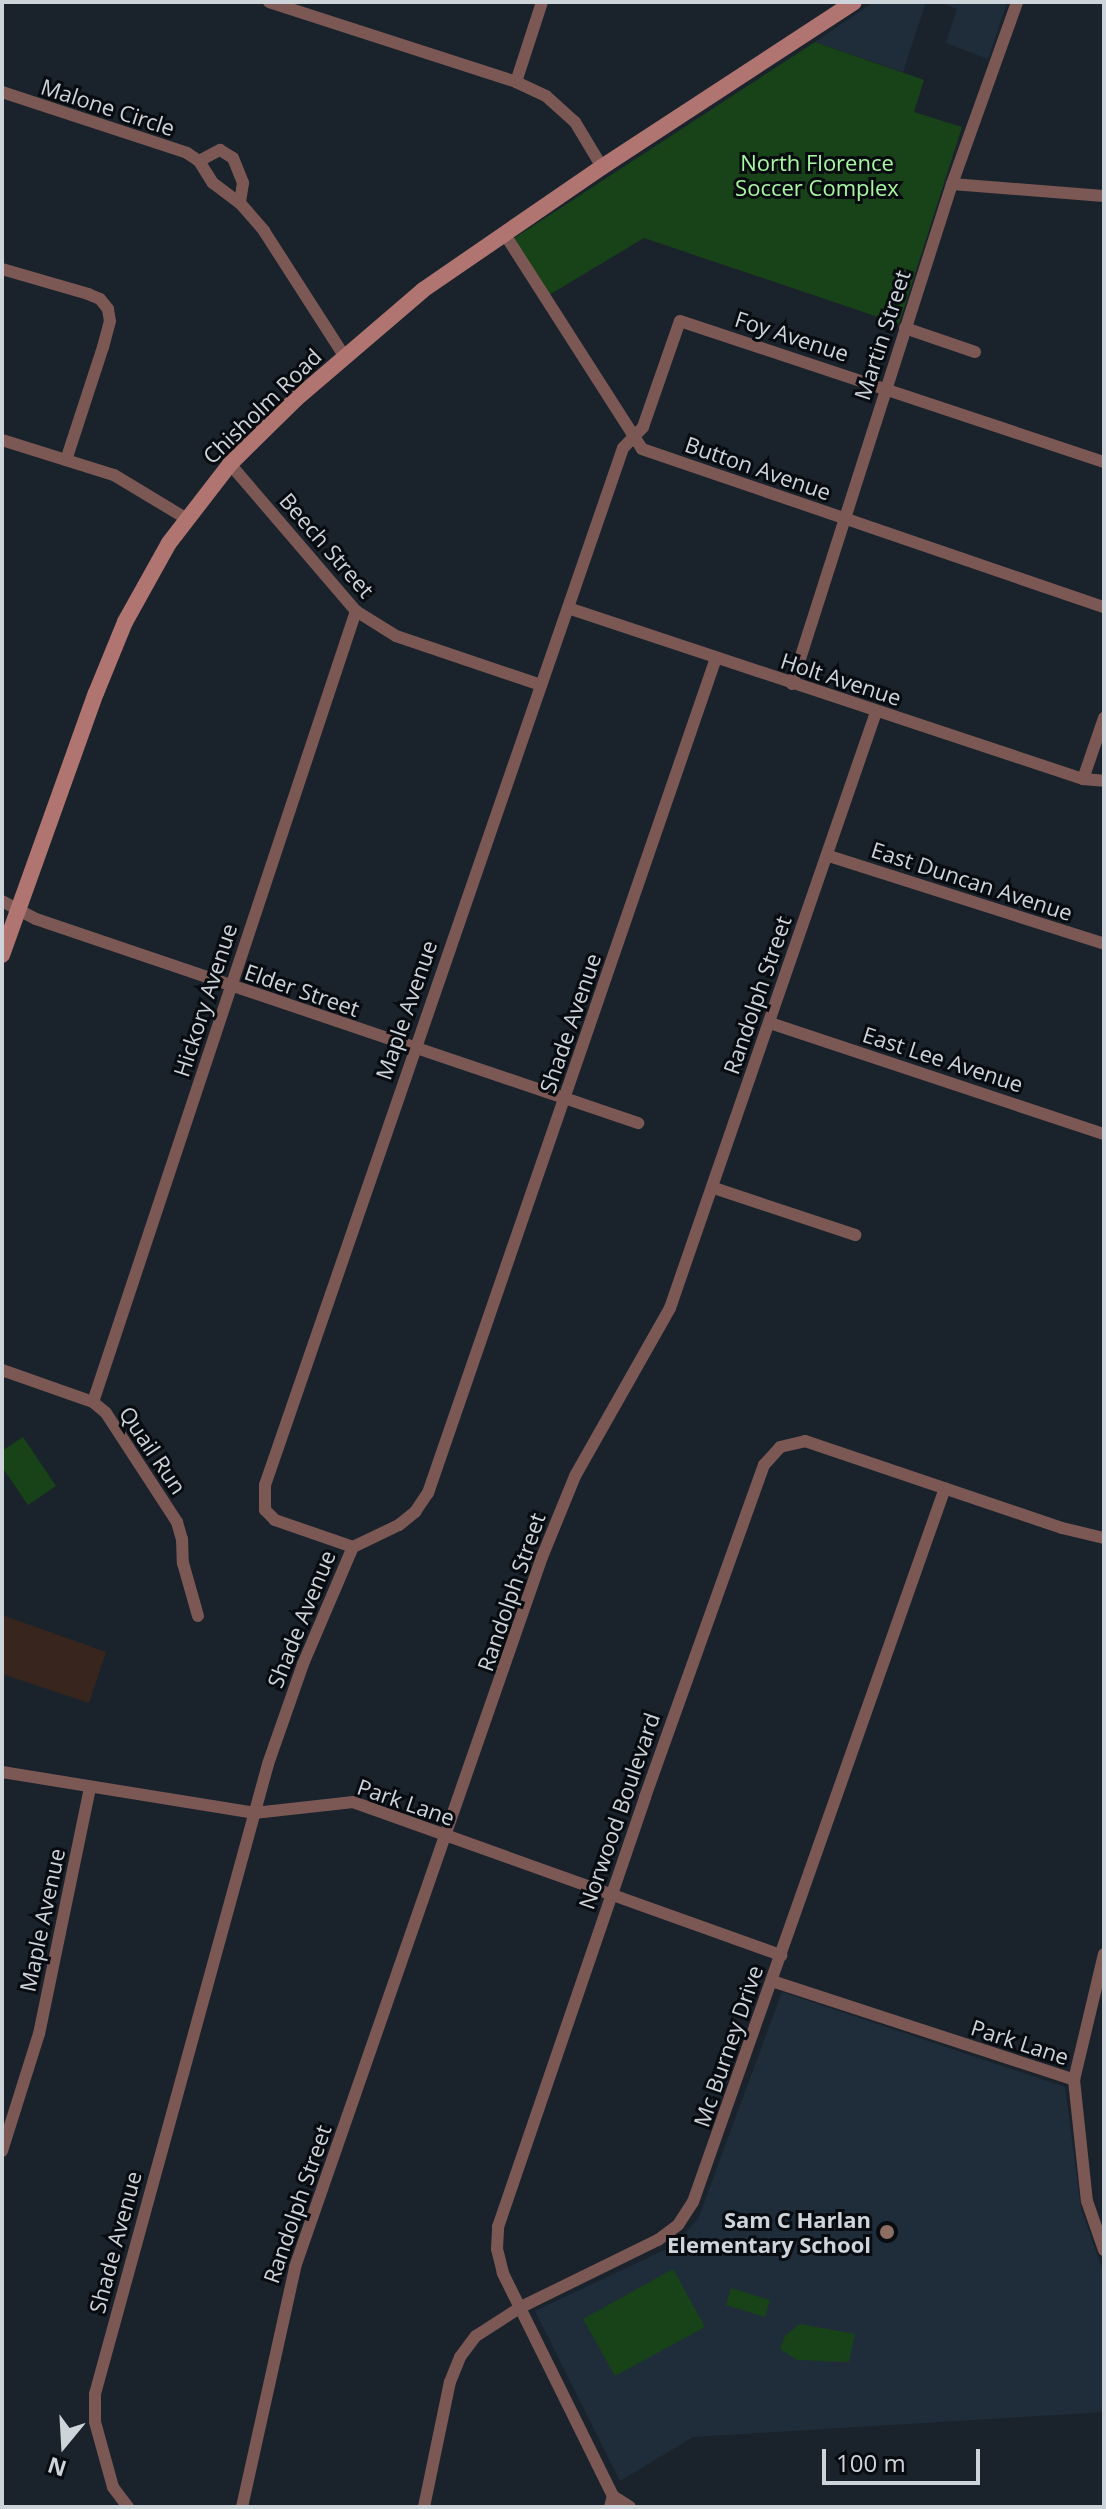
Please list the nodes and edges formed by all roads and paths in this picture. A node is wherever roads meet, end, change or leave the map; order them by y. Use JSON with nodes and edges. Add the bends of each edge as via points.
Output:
{"nodes":[{"id":1,"x":269,"y":2,"type":"edge"},
{"id":2,"x":542,"y":2,"type":"edge"},
{"id":3,"x":854,"y":2,"type":"edge"},
{"id":4,"x":1017,"y":2,"type":"edge"},
{"id":5,"x":516,"y":82,"type":"junction"},
{"id":6,"x":2,"y":92,"type":"edge"},
{"id":7,"x":199,"y":161,"type":"junction"},
{"id":8,"x":602,"y":167,"type":"junction"},
{"id":9,"x":952,"y":184,"type":"junction"},
{"id":10,"x":1104,"y":196,"type":"edge"},
{"id":11,"x":240,"y":203,"type":"junction"},
{"id":12,"x":504,"y":233,"type":"junction"},
{"id":13,"x":2,"y":269,"type":"edge"},
{"id":14,"x":905,"y":328,"type":"junction"},
{"id":15,"x":975,"y":352,"type":"dead end"},
{"id":16,"x":345,"y":357,"type":"junction"},
{"id":17,"x":886,"y":388,"type":"junction"},
{"id":18,"x":633,"y":438,"type":"junction"},
{"id":19,"x":2,"y":440,"type":"edge"},
{"id":20,"x":66,"y":460,"type":"junction"},
{"id":21,"x":1104,"y":462,"type":"edge"},
{"id":22,"x":230,"y":464,"type":"junction"},
{"id":23,"x":187,"y":519,"type":"junction"},
{"id":24,"x":843,"y":519,"type":"junction"},
{"id":25,"x":1104,"y":607,"type":"edge"},
{"id":26,"x":568,"y":608,"type":"junction"},
{"id":27,"x":356,"y":611,"type":"junction"},
{"id":28,"x":716,"y":658,"type":"junction"},
{"id":29,"x":792,"y":684,"type":"junction"},
{"id":30,"x":541,"y":685,"type":"junction"},
{"id":31,"x":876,"y":712,"type":"junction"},
{"id":32,"x":1104,"y":718,"type":"edge"},
{"id":33,"x":1083,"y":779,"type":"junction"},
{"id":34,"x":1104,"y":781,"type":"edge"},
{"id":35,"x":829,"y":856,"type":"junction"},
{"id":36,"x":2,"y":901,"type":"edge"},
{"id":37,"x":18,"y":909,"type":"junction"},
{"id":38,"x":1104,"y":944,"type":"edge"},
{"id":39,"x":2,"y":955,"type":"edge"},
{"id":40,"x":230,"y":987,"type":"junction"},
{"id":41,"x":770,"y":1023,"type":"junction"},
{"id":42,"x":413,"y":1049,"type":"junction"},
{"id":43,"x":565,"y":1099,"type":"junction"},
{"id":44,"x":638,"y":1123,"type":"dead end"},
{"id":45,"x":1104,"y":1134,"type":"edge"},
{"id":46,"x":714,"y":1188,"type":"junction"},
{"id":47,"x":855,"y":1235,"type":"dead end"},
{"id":48,"x":2,"y":1370,"type":"edge"},
{"id":49,"x":93,"y":1402,"type":"junction"},
{"id":50,"x":945,"y":1488,"type":"junction"},
{"id":51,"x":1104,"y":1538,"type":"edge"},
{"id":52,"x":353,"y":1547,"type":"junction"},
{"id":53,"x":198,"y":1616,"type":"dead end"},
{"id":54,"x":2,"y":1772,"type":"edge"},
{"id":55,"x":90,"y":1787,"type":"junction"},
{"id":56,"x":254,"y":1813,"type":"junction"},
{"id":57,"x":444,"y":1837,"type":"junction"},
{"id":58,"x":611,"y":1895,"type":"junction"},
{"id":59,"x":1104,"y":1954,"type":"edge"},
{"id":60,"x":781,"y":1955,"type":"junction"},
{"id":61,"x":772,"y":1981,"type":"junction"},
{"id":62,"x":1074,"y":2080,"type":"junction"},
{"id":63,"x":2,"y":2151,"type":"edge"},
{"id":64,"x":1104,"y":2250,"type":"edge"},
{"id":65,"x":521,"y":2307,"type":"junction"},
{"id":66,"x":612,"y":2502,"type":"edge"},
{"id":67,"x":128,"y":2507,"type":"edge"},
{"id":68,"x":242,"y":2507,"type":"edge"},
{"id":69,"x":424,"y":2507,"type":"edge"},
{"id":70,"x":630,"y":2507,"type":"edge"}],
"edges":[{"from":1,"to":5,"type":"street"},
{"from":2,"to":5,"type":"street"},
{"from":3,"to":8,"type":"main road","name":"Chisholm Road"},
{"from":4,"to":9,"type":"street","name":"Martin Street"},
{"from":5,"to":8,"type":"street","via":[[557,104],[575,122]]},
{"from":6,"to":7,"type":"street","name":"Malone Circle"},
{"from":7,"to":11,"type":"street","name":"Malone Circle","via":[[213,183]]},
{"from":7,"to":11,"type":"street","name":"Malone Circle","via":[[220,150],[233,158],[243,183]]},
{"from":8,"to":12,"type":"main road","name":"Chisholm Road"},
{"from":9,"to":10,"type":"street"},
{"from":9,"to":14,"type":"street","name":"Martin Street"},
{"from":11,"to":16,"type":"street","name":"Malone Circle","via":[[264,231]]},
{"from":12,"to":16,"type":"main road","name":"Chisholm Road","via":[[423,290]]},
{"from":12,"to":18,"type":"street","name":"Button Avenue"},
{"from":13,"to":20,"type":"street","via":[[88,294],[108,309],[103,347]]},
{"from":14,"to":15,"type":"street"},
{"from":14,"to":17,"type":"street","name":"Martin Street"},
{"from":16,"to":22,"type":"main road","name":"Chisholm Road"},
{"from":17,"to":18,"type":"street","name":"Foy Avenue","via":[[680,321],[643,427]]},
{"from":17,"to":21,"type":"street","name":"Foy Avenue"},
{"from":17,"to":24,"type":"street","name":"Martin Street"},
{"from":18,"to":24,"type":"street","name":"Button Avenue","via":[[642,449]]},
{"from":18,"to":26,"type":"street","name":"Maple Avenue","via":[[623,448]]},
{"from":19,"to":20,"type":"street"},
{"from":20,"to":23,"type":"street","via":[[114,475]]},
{"from":22,"to":23,"type":"main road","name":"Chisholm Road"},
{"from":22,"to":27,"type":"street","name":"Beech Street"},
{"from":23,"to":37,"type":"main road","name":"Chisholm Road","via":[[149,576],[115,645]]},
{"from":24,"to":25,"type":"street","name":"Button Avenue"},
{"from":24,"to":29,"type":"street","name":"Martin Street"},
{"from":26,"to":28,"type":"street","name":"Holt Avenue"},
{"from":26,"to":30,"type":"street","name":"Maple Avenue"},
{"from":27,"to":30,"type":"street","name":"Beech Street","via":[[396,636]]},
{"from":27,"to":40,"type":"street","name":"Hickory Avenue"},
{"from":28,"to":29,"type":"street","name":"Holt Avenue"},
{"from":28,"to":43,"type":"street","name":"Shade Avenue"},
{"from":29,"to":31,"type":"street","name":"Holt Avenue"},
{"from":30,"to":42,"type":"street","name":"Maple Avenue"},
{"from":31,"to":33,"type":"street","name":"Holt Avenue"},
{"from":31,"to":35,"type":"street","name":"Randolph Street"},
{"from":32,"to":33,"type":"street"},
{"from":33,"to":34,"type":"street","name":"Holt Avenue"},
{"from":35,"to":38,"type":"street","name":"East Duncan Avenue"},
{"from":35,"to":41,"type":"street","name":"Randolph Street"},
{"from":36,"to":37,"type":"street","name":"Elder Street"},
{"from":37,"to":39,"type":"main road","name":"Chisholm Road"},
{"from":37,"to":40,"type":"street","name":"Elder Street"},
{"from":40,"to":42,"type":"street","name":"Elder Street"},
{"from":40,"to":49,"type":"street","name":"Hickory Avenue"},
{"from":41,"to":45,"type":"street","name":"East Lee Avenue"},
{"from":41,"to":46,"type":"street","name":"Randolph Street"},
{"from":42,"to":43,"type":"street","name":"Elder Street"},
{"from":42,"to":52,"type":"street","name":"Maple Avenue","via":[[262,1499],[275,1520]]},
{"from":43,"to":44,"type":"street","name":"Elder Street"},
{"from":43,"to":52,"type":"street","name":"Shade Avenue","via":[[428,1493],[399,1525]]},
{"from":46,"to":47,"type":"street"},
{"from":46,"to":57,"type":"street","name":"Randolph Street","via":[[659,1330],[570,1488]]},
{"from":48,"to":49,"type":"street","name":"Quail Run"},
{"from":49,"to":53,"type":"street","name":"Quail Run","via":[[122,1433],[177,1522]]},
{"from":50,"to":51,"type":"street","name":"Norwood Boulevard"},
{"from":50,"to":58,"type":"street","name":"Norwood Boulevard","via":[[805,1441],[791,1442],[771,1455],[755,1484]]},
{"from":50,"to":60,"type":"street","name":"Mc Burney Drive"},
{"from":52,"to":56,"type":"street","name":"Shade Avenue","via":[[298,1676]]},
{"from":54,"to":55,"type":"street","name":"Park Lane"},
{"from":55,"to":56,"type":"street","name":"Park Lane"},
{"from":55,"to":63,"type":"street","name":"Maple Avenue","via":[[39,2034]]},
{"from":56,"to":57,"type":"street","name":"Park Lane","via":[[353,1802]]},
{"from":56,"to":67,"type":"street","name":"Shade Avenue","via":[[95,2394],[95,2422],[113,2487]]},
{"from":57,"to":58,"type":"street","name":"Park Lane"},
{"from":57,"to":68,"type":"street","name":"Randolph Street","via":[[295,2267]]},
{"from":58,"to":60,"type":"street","name":"Park Lane"},
{"from":58,"to":65,"type":"street","name":"Norwood Boulevard","via":[[500,2217],[497,2249]]},
{"from":59,"to":62,"type":"street"},
{"from":60,"to":61,"type":"street","name":"Mc Burney Drive"},
{"from":61,"to":62,"type":"street","name":"Park Lane"},
{"from":61,"to":65,"type":"street","name":"Mc Burney Drive","via":[[704,2179],[678,2225],[658,2240]]},
{"from":62,"to":64,"type":"street","via":[[1087,2201]]},
{"from":65,"to":66,"type":"street","name":"Norwood Boulevard"},
{"from":65,"to":69,"type":"street","name":"Mc Burney Drive","via":[[476,2336],[460,2357]]},
{"from":66,"to":70,"type":"street"}]}
